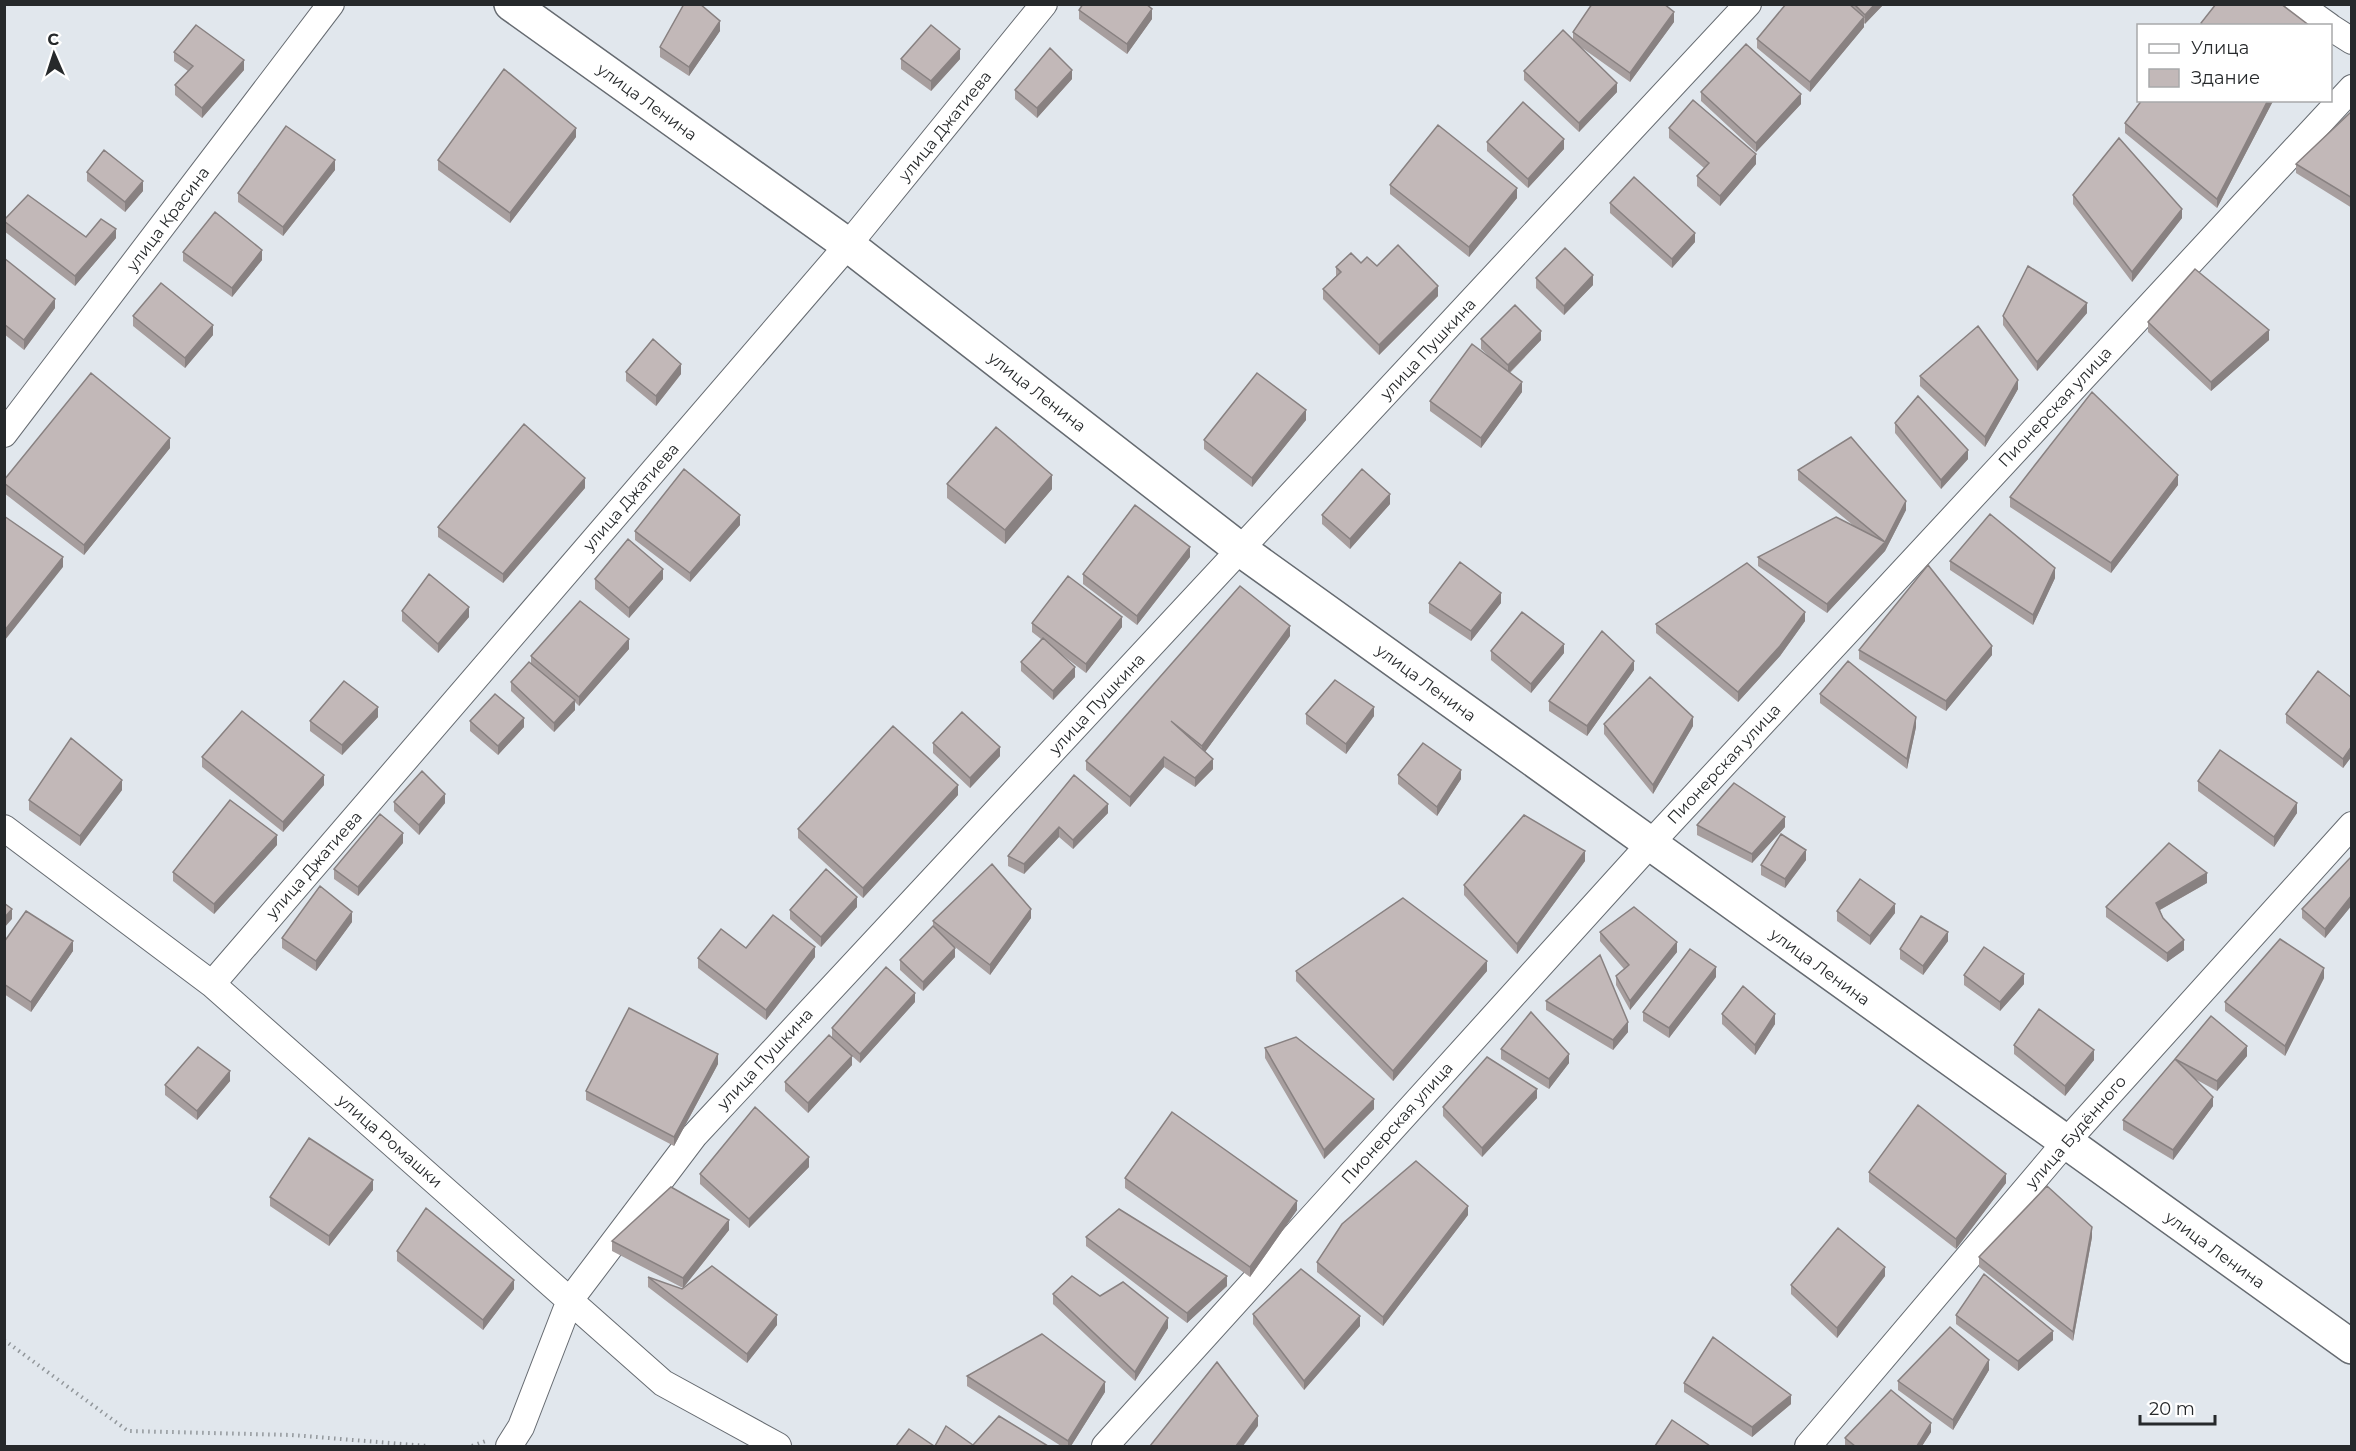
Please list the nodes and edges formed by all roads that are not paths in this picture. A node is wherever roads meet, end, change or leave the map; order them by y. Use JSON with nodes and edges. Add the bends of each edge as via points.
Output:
{"nodes":[{"id":1,"x":331,"y":4,"type":"edge"},
{"id":2,"x":511,"y":4,"type":"edge"},
{"id":3,"x":1044,"y":4,"type":"edge"},
{"id":4,"x":1748,"y":4,"type":"edge"},
{"id":5,"x":2298,"y":4,"type":"edge"},
{"id":6,"x":2327,"y":24,"type":"edge"},
{"id":7,"x":2332,"y":27,"type":"edge"},
{"id":8,"x":2352,"y":41,"type":"edge"},
{"id":9,"x":2352,"y":88,"type":"edge"},
{"id":10,"x":848,"y":245,"type":"junction"},
{"id":11,"x":4,"y":434,"type":"edge"},
{"id":12,"x":1241,"y":550,"type":"junction"},
{"id":13,"x":2352,"y":825,"type":"edge"},
{"id":14,"x":4,"y":828,"type":"edge"},
{"id":15,"x":1650,"y":844,"type":"junction"},
{"id":16,"x":212,"y":984,"type":"junction"},
{"id":17,"x":2065,"y":1143,"type":"junction"},
{"id":18,"x":570,"y":1300,"type":"junction"},
{"id":19,"x":2352,"y":1347,"type":"edge"},
{"id":20,"x":509,"y":1446,"type":"edge"},
{"id":21,"x":778,"y":1446,"type":"edge"},
{"id":22,"x":1105,"y":1446,"type":"edge"},
{"id":23,"x":1808,"y":1446,"type":"edge"}],
"edges":[{"from":1,"to":11,"type":"street","name":"улица Красина"},
{"from":2,"to":10,"type":"street","name":"улица Ленина"},
{"from":3,"to":10,"type":"street","name":"улица Джатиева"},
{"from":4,"to":12,"type":"street","name":"улица Пушкина"},
{"from":5,"to":6,"type":"street"},
{"from":7,"to":8,"type":"street"},
{"from":9,"to":15,"type":"street","name":"Пионерская улица"},
{"from":10,"to":12,"type":"street","name":"улица Ленина"},
{"from":10,"to":16,"type":"street","name":"улица Джатиева"},
{"from":12,"to":15,"type":"street","name":"улица Ленина"},
{"from":12,"to":18,"type":"street","name":"улица Пушкина","via":[[694,1136]]},
{"from":13,"to":17,"type":"street","name":"улица Будённого"},
{"from":14,"to":16,"type":"street","name":"улица Ромашки"},
{"from":15,"to":17,"type":"street","name":"улица Ленина"},
{"from":15,"to":22,"type":"street","name":"Пионерская улица"},
{"from":16,"to":18,"type":"street","name":"улица Ромашки"},
{"from":17,"to":19,"type":"street","name":"улица Ленина"},
{"from":17,"to":23,"type":"street","name":"улица Будённого"},
{"from":18,"to":20,"type":"street","name":"улица Пушкина","via":[[521,1427]]},
{"from":18,"to":21,"type":"street","name":"улица Ромашки","via":[[663,1383]]}]}
